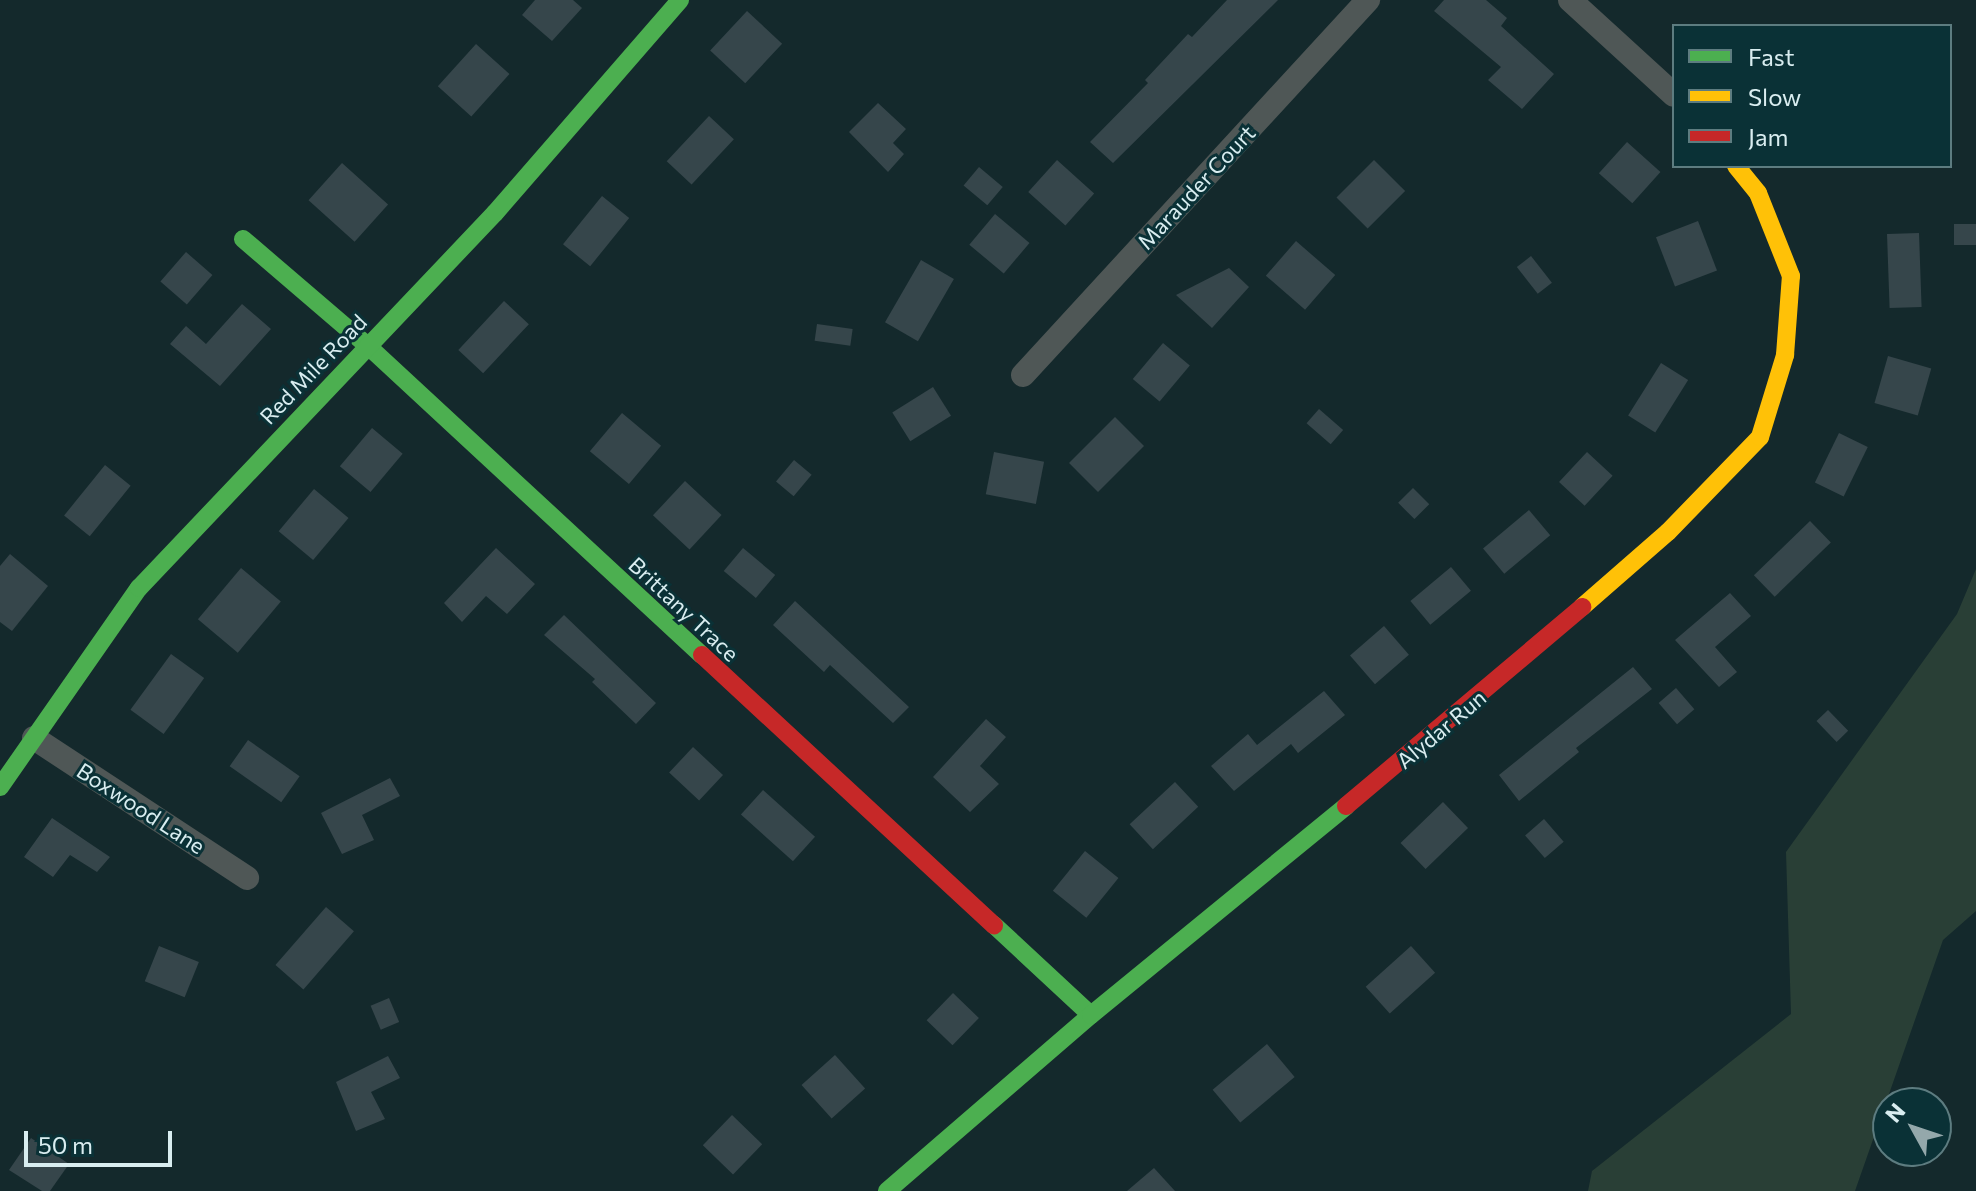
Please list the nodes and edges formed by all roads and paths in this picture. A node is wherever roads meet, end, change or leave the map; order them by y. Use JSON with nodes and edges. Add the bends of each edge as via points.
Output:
{"nodes":[{"id":1,"x":680,"y":0,"type":"edge"},
{"id":2,"x":1368,"y":0,"type":"edge"},
{"id":3,"x":1570,"y":0,"type":"edge"},
{"id":4,"x":1672,"y":93,"type":"edge"},
{"id":5,"x":1738,"y":168,"type":"edge"},
{"id":6,"x":243,"y":239,"type":"dead end"},
{"id":7,"x":368,"y":346,"type":"junction"},
{"id":8,"x":1023,"y":375,"type":"dead end"},
{"id":9,"x":34,"y":738,"type":"junction"},
{"id":10,"x":0,"y":787,"type":"edge"},
{"id":11,"x":247,"y":878,"type":"dead end"},
{"id":12,"x":1091,"y":1015,"type":"junction"},
{"id":13,"x":887,"y":1191,"type":"edge"}],
"edges":[{"from":1,"to":7,"type":"street","name":"Red Mile Road","via":[[495,213]]},
{"from":2,"to":8,"type":"street","name":"Marauder Court"},
{"from":3,"to":4,"type":"street"},
{"from":5,"to":12,"type":"street","name":"Alydar Run","via":[[1758,193],[1791,276],[1785,355],[1760,437],[1668,532],[1491,687]]},
{"from":6,"to":7,"type":"street","name":"Brittany Trace"},
{"from":7,"to":9,"type":"street","name":"Red Mile Road","via":[[139,588]]},
{"from":7,"to":12,"type":"street","name":"Brittany Trace"},
{"from":9,"to":10,"type":"street","name":"Red Mile Road"},
{"from":9,"to":11,"type":"street","name":"Boxwood Lane"},
{"from":12,"to":13,"type":"street","name":"Alydar Run"}]}
